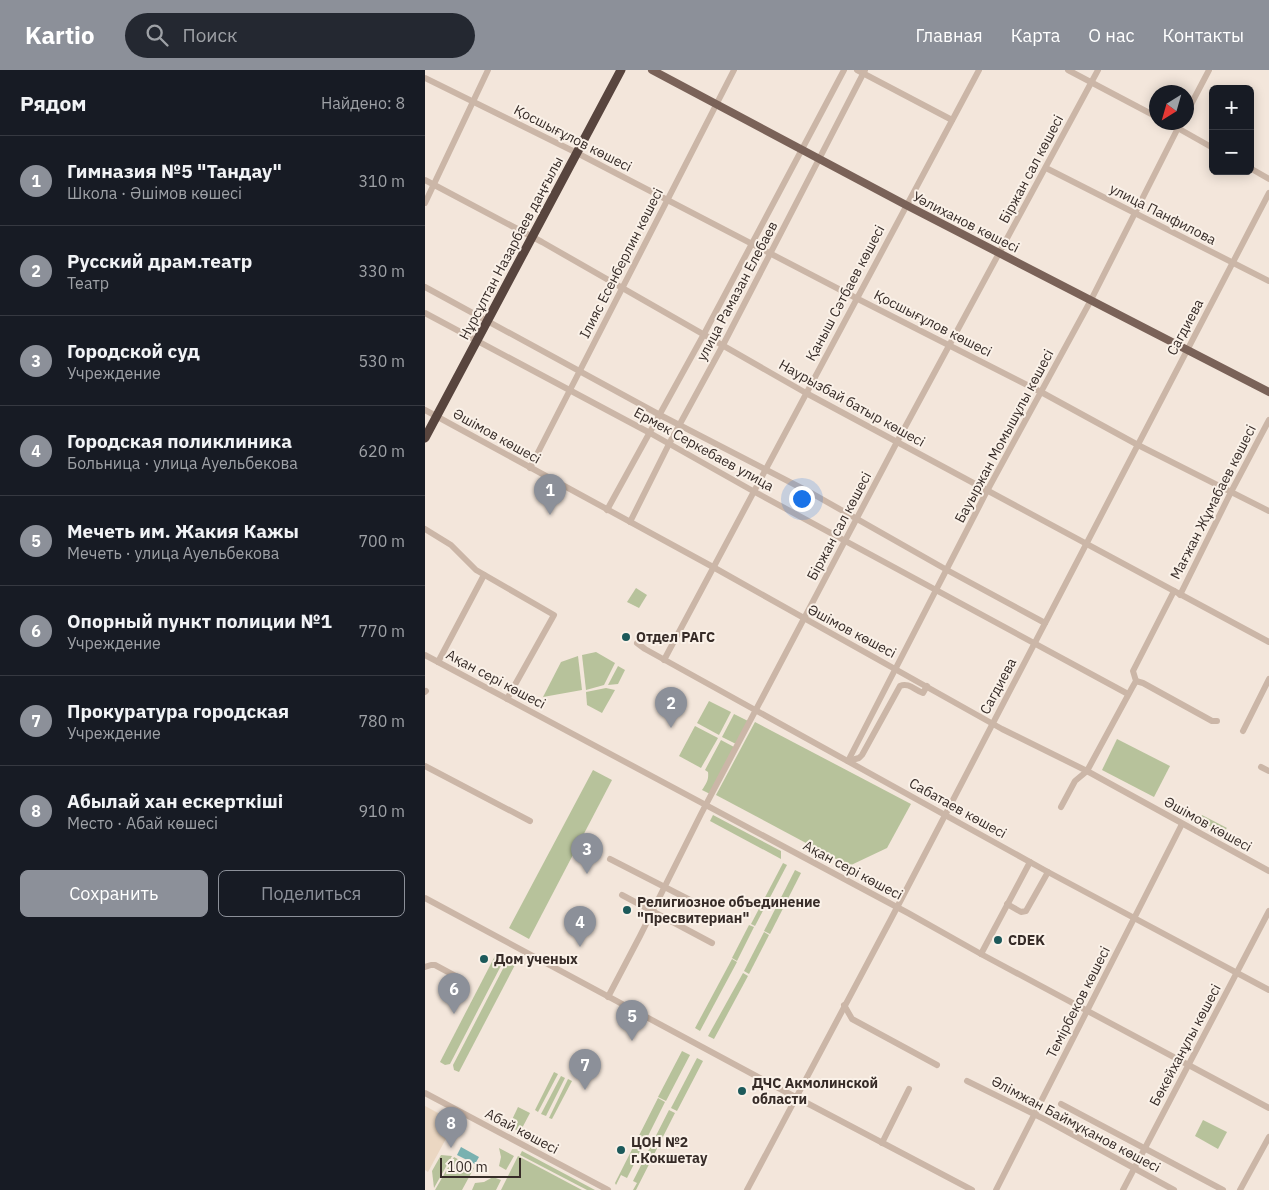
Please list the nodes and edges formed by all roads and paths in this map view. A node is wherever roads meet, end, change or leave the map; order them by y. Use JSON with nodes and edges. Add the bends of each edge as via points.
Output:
{"nodes":[{"id":1,"x":488,"y":70,"type":"edge"},
{"id":2,"x":621,"y":70,"type":"edge"},
{"id":3,"x":652,"y":70,"type":"edge"},
{"id":4,"x":734,"y":70,"type":"edge"},
{"id":5,"x":844,"y":70,"type":"edge"},
{"id":6,"x":979,"y":70,"type":"edge"},
{"id":7,"x":1068,"y":70,"type":"edge"},
{"id":8,"x":1098,"y":70,"type":"edge"},
{"id":9,"x":1209,"y":70,"type":"edge"},
{"id":10,"x":862,"y":71,"type":"edge"},
{"id":11,"x":425,"y":78,"type":"edge"},
{"id":12,"x":1092,"y":82,"type":"junction"},
{"id":13,"x":1194,"y":99,"type":"edge"},
{"id":14,"x":474,"y":102,"type":"junction"},
{"id":15,"x":717,"y":104,"type":"junction"},
{"id":16,"x":1149,"y":113,"type":"edge"},
{"id":17,"x":952,"y":120,"type":"junction"},
{"id":18,"x":1177,"y":130,"type":"edge"},
{"id":19,"x":1186,"y":130,"type":"edge"},
{"id":20,"x":1209,"y":145,"type":"edge"},
{"id":21,"x":801,"y":149,"type":"junction"},
{"id":22,"x":577,"y":153,"type":"junction"},
{"id":23,"x":819,"y":158,"type":"junction"},
{"id":24,"x":1046,"y":168,"type":"junction"},
{"id":25,"x":1254,"y":170,"type":"edge"},
{"id":26,"x":1269,"y":178,"type":"edge"},
{"id":27,"x":425,"y":180,"type":"edge"},
{"id":28,"x":434,"y":185,"type":"junction"},
{"id":29,"x":1269,"y":193,"type":"edge"},
{"id":30,"x":668,"y":200,"type":"junction"},
{"id":31,"x":425,"y":203,"type":"edge"},
{"id":32,"x":906,"y":205,"type":"junction"},
{"id":33,"x":1135,"y":214,"type":"junction"},
{"id":34,"x":531,"y":236,"type":"junction"},
{"id":35,"x":752,"y":244,"type":"junction"},
{"id":36,"x":1000,"y":253,"type":"junction"},
{"id":37,"x":771,"y":254,"type":"junction"},
{"id":38,"x":1232,"y":263,"type":"junction"},
{"id":39,"x":1269,"y":281,"type":"edge"},
{"id":40,"x":425,"y":287,"type":"edge"},
{"id":41,"x":621,"y":287,"type":"junction"},
{"id":42,"x":857,"y":298,"type":"junction"},
{"id":43,"x":1091,"y":300,"type":"junction"},
{"id":44,"x":425,"y":313,"type":"edge"},
{"id":45,"x":487,"y":321,"type":"junction"},
{"id":46,"x":704,"y":334,"type":"junction"},
{"id":47,"x":477,"y":341,"type":"junction"},
{"id":48,"x":723,"y":345,"type":"junction"},
{"id":49,"x":950,"y":346,"type":"junction"},
{"id":50,"x":1187,"y":350,"type":"junction"},
{"id":51,"x":579,"y":371,"type":"junction"},
{"id":52,"x":569,"y":390,"type":"junction"},
{"id":53,"x":806,"y":392,"type":"junction"},
{"id":54,"x":1041,"y":392,"type":"junction"},
{"id":55,"x":1269,"y":392,"type":"edge"},
{"id":56,"x":425,"y":410,"type":"edge"},
{"id":57,"x":661,"y":415,"type":"junction"},
{"id":58,"x":436,"y":417,"type":"junction"},
{"id":59,"x":1269,"y":420,"type":"edge"},
{"id":60,"x":679,"y":425,"type":"junction"},
{"id":61,"x":651,"y":433,"type":"junction"},
{"id":62,"x":425,"y":438,"type":"edge"},
{"id":63,"x":897,"y":442,"type":"junction"},
{"id":64,"x":669,"y":444,"type":"junction"},
{"id":65,"x":1138,"y":445,"type":"junction"},
{"id":66,"x":530,"y":468,"type":"junction"},
{"id":67,"x":765,"y":470,"type":"junction"},
{"id":68,"x":753,"y":491,"type":"junction"},
{"id":69,"x":987,"y":492,"type":"junction"},
{"id":70,"x":1231,"y":492,"type":"junction"},
{"id":71,"x":607,"y":510,"type":"junction"},
{"id":72,"x":1269,"y":511,"type":"edge"},
{"id":73,"x":857,"y":520,"type":"junction"},
{"id":74,"x":630,"y":522,"type":"junction"},
{"id":75,"x":425,"y":529,"type":"edge"},
{"id":76,"x":846,"y":541,"type":"junction"},
{"id":77,"x":1086,"y":544,"type":"junction"},
{"id":78,"x":713,"y":567,"type":"junction"},
{"id":79,"x":947,"y":570,"type":"junction"},
{"id":80,"x":484,"y":575,"type":"junction"},
{"id":81,"x":937,"y":591,"type":"junction"},
{"id":82,"x":1177,"y":593,"type":"junction"},
{"id":83,"x":805,"y":619,"type":"junction"},
{"id":84,"x":1045,"y":624,"type":"junction"},
{"id":85,"x":1269,"y":642,"type":"edge"},
{"id":86,"x":637,"y":643,"type":"dead end"},
{"id":87,"x":1034,"y":644,"type":"junction"},
{"id":88,"x":425,"y":655,"type":"edge"},
{"id":89,"x":664,"y":660,"type":"junction"},
{"id":90,"x":438,"y":662,"type":"junction"},
{"id":91,"x":897,"y":669,"type":"junction"},
{"id":92,"x":1269,"y":679,"type":"edge"},
{"id":93,"x":1136,"y":681,"type":"junction"},
{"id":94,"x":927,"y":686,"type":"junction"},
{"id":95,"x":1129,"y":694,"type":"junction"},
{"id":96,"x":507,"y":699,"type":"junction"},
{"id":97,"x":757,"y":711,"type":"junction"},
{"id":98,"x":1217,"y":721,"type":"dead end"},
{"id":99,"x":992,"y":724,"type":"junction"},
{"id":100,"x":1243,"y":731,"type":"dead end"},
{"id":101,"x":848,"y":761,"type":"junction"},
{"id":102,"x":425,"y":766,"type":"edge"},
{"id":103,"x":1261,"y":767,"type":"dead end"},
{"id":104,"x":1087,"y":771,"type":"junction"},
{"id":105,"x":1269,"y":771,"type":"edge"},
{"id":106,"x":706,"y":806,"type":"junction"},
{"id":107,"x":1061,"y":807,"type":"dead end"},
{"id":108,"x":945,"y":815,"type":"junction"},
{"id":109,"x":530,"y":821,"type":"dead end"},
{"id":110,"x":1182,"y":824,"type":"junction"},
{"id":111,"x":610,"y":858,"type":"dead end"},
{"id":112,"x":1029,"y":862,"type":"junction"},
{"id":113,"x":1269,"y":871,"type":"edge"},
{"id":114,"x":1048,"y":872,"type":"junction"},
{"id":115,"x":665,"y":887,"type":"junction"},
{"id":116,"x":622,"y":895,"type":"dead end"},
{"id":117,"x":425,"y":898,"type":"edge"},
{"id":118,"x":697,"y":901,"type":"dead end"},
{"id":119,"x":1007,"y":904,"type":"junction"},
{"id":120,"x":897,"y":907,"type":"junction"},
{"id":121,"x":653,"y":911,"type":"junction"},
{"id":122,"x":1269,"y":911,"type":"edge"},
{"id":123,"x":1134,"y":918,"type":"junction"},
{"id":124,"x":712,"y":943,"type":"dead end"},
{"id":125,"x":981,"y":954,"type":"junction"},
{"id":126,"x":425,"y":967,"type":"edge"},
{"id":127,"x":1237,"y":973,"type":"junction"},
{"id":128,"x":461,"y":979,"type":"dead end"},
{"id":129,"x":1269,"y":990,"type":"edge"},
{"id":130,"x":608,"y":997,"type":"junction"},
{"id":131,"x":844,"y":1006,"type":"junction"},
{"id":132,"x":1087,"y":1011,"type":"junction"},
{"id":133,"x":937,"y":1065,"type":"dead end"},
{"id":134,"x":1189,"y":1065,"type":"junction"},
{"id":135,"x":967,"y":1081,"type":"dead end"},
{"id":136,"x":909,"y":1089,"type":"dead end"},
{"id":137,"x":425,"y":1094,"type":"edge"},
{"id":138,"x":796,"y":1097,"type":"junction"},
{"id":139,"x":1061,"y":1104,"type":"dead end"},
{"id":140,"x":1269,"y":1108,"type":"edge"},
{"id":141,"x":1034,"y":1115,"type":"junction"},
{"id":142,"x":1269,"y":1137,"type":"edge"},
{"id":143,"x":883,"y":1143,"type":"junction"},
{"id":144,"x":1145,"y":1149,"type":"junction"},
{"id":145,"x":1134,"y":1168,"type":"junction"},
{"id":146,"x":608,"y":1190,"type":"edge"},
{"id":147,"x":747,"y":1190,"type":"edge"},
{"id":148,"x":971,"y":1190,"type":"edge"},
{"id":149,"x":996,"y":1190,"type":"edge"},
{"id":150,"x":1123,"y":1190,"type":"edge"},
{"id":151,"x":1174,"y":1190,"type":"edge"},
{"id":152,"x":1223,"y":1190,"type":"edge"},
{"id":153,"x":1240,"y":1190,"type":"edge"}],
"edges":[{"from":1,"to":14,"type":"street"},
{"from":2,"to":22,"type":"highway","name":"Нұрсұлтан Назарбаев даңғылы"},
{"from":3,"to":15,"type":"main road","name":"Уәлиханов көшесі"},
{"from":4,"to":15,"type":"street","name":"Ілияс Есенберлин көшесі"},
{"from":5,"to":21,"type":"street","name":"улица Рамазан Елебаев"},
{"from":6,"to":17,"type":"street","name":"Қаныш Сәтбаев көшесі"},
{"from":7,"to":12,"type":"street"},
{"from":8,"to":12,"type":"street","name":"Біржан сал көшесі"},
{"from":9,"to":13,"type":"street"},
{"from":10,"to":17,"type":"street"},
{"from":10,"to":23,"type":"street","name":"улица Рамазан Елебаев"},
{"from":11,"to":14,"type":"street","name":"Қосшығұлов көшесі"},
{"from":12,"to":16,"type":"street"},
{"from":12,"to":24,"type":"street","name":"Біржан сал көшесі"},
{"from":14,"to":22,"type":"street","name":"Қосшығұлов көшесі"},
{"from":14,"to":28,"type":"street"},
{"from":15,"to":21,"type":"main road","name":"Уәлиханов көшесі"},
{"from":15,"to":30,"type":"street","name":"Ілияс Есенберлин көшесі"},
{"from":17,"to":32,"type":"street","name":"Қаныш Сәтбаев көшесі"},
{"from":18,"to":33,"type":"street","name":"Бауыржан Момышұлы көшесі"},
{"from":19,"to":20,"type":"street"},
{"from":21,"to":23,"type":"main road","name":"Уәлиханов көшесі"},
{"from":21,"to":35,"type":"street","name":"улица Рамазан Елебаев"},
{"from":22,"to":30,"type":"street","name":"Қосшығұлов көшесі"},
{"from":22,"to":34,"type":"highway","name":"Нұрсұлтан Назарбаев даңғылы"},
{"from":23,"to":32,"type":"main road","name":"Уәлиханов көшесі"},
{"from":23,"to":37,"type":"street","name":"улица Рамазан Елебаев"},
{"from":24,"to":33,"type":"street","name":"улица Панфилова"},
{"from":24,"to":36,"type":"street","name":"Біржан сал көшесі"},
{"from":25,"to":26,"type":"street"},
{"from":27,"to":28,"type":"street","name":"Наурызбай батыр көшесі"},
{"from":28,"to":31,"type":"street"},
{"from":28,"to":34,"type":"street","name":"Наурызбай батыр көшесі"},
{"from":29,"to":38,"type":"street","name":"Сагдиева"},
{"from":30,"to":35,"type":"street","name":"Қосшығұлов көшесі"},
{"from":30,"to":41,"type":"street","name":"Ілияс Есенберлин көшесі"},
{"from":32,"to":36,"type":"main road","name":"Уәлиханов көшесі"},
{"from":32,"to":42,"type":"street","name":"Қаныш Сәтбаев көшесі"},
{"from":33,"to":38,"type":"street","name":"улица Панфилова"},
{"from":33,"to":43,"type":"street","name":"Бауыржан Момышұлы көшесі"},
{"from":34,"to":41,"type":"street","name":"Наурызбай батыр көшесі"},
{"from":34,"to":45,"type":"highway","name":"Нұрсұлтан Назарбаев даңғылы"},
{"from":35,"to":37,"type":"street","name":"Қосшығұлов көшесі"},
{"from":35,"to":46,"type":"street","name":"улица Рамазан Елебаев"},
{"from":36,"to":43,"type":"main road","name":"Уәлиханов көшесі"},
{"from":36,"to":49,"type":"street","name":"Біржан сал көшесі"},
{"from":37,"to":42,"type":"street","name":"Қосшығұлов көшесі"},
{"from":37,"to":48,"type":"street","name":"улица Рамазан Елебаев"},
{"from":38,"to":39,"type":"street","name":"улица Панфилова"},
{"from":38,"to":50,"type":"street","name":"Сагдиева"},
{"from":40,"to":45,"type":"street","name":"Ермек Серкебаев улица"},
{"from":41,"to":46,"type":"street","name":"Наурызбай батыр көшесі"},
{"from":41,"to":51,"type":"street","name":"Ілияс Есенберлин көшесі"},
{"from":42,"to":49,"type":"street","name":"Қосшығұлов көшесі"},
{"from":42,"to":53,"type":"street","name":"Қаныш Сәтбаев көшесі"},
{"from":43,"to":50,"type":"main road","name":"Уәлиханов көшесі"},
{"from":43,"to":54,"type":"street","name":"Бауыржан Момышұлы көшесі"},
{"from":44,"to":47,"type":"street","name":"Ермек Серкебаев улица"},
{"from":45,"to":47,"type":"highway","name":"Нұрсұлтан Назарбаев даңғылы"},
{"from":45,"to":51,"type":"street","name":"Ермек Серкебаев улица"},
{"from":46,"to":48,"type":"street","name":"Наурызбай батыр көшесі"},
{"from":46,"to":57,"type":"street","name":"улица Рамазан Елебаев"},
{"from":47,"to":52,"type":"street","name":"Ермек Серкебаев улица"},
{"from":47,"to":58,"type":"highway","name":"Нұрсұлтан Назарбаев даңғылы"},
{"from":48,"to":53,"type":"street","name":"Наурызбай батыр көшесі"},
{"from":48,"to":60,"type":"street","name":"улица Рамазан Елебаев"},
{"from":49,"to":54,"type":"street","name":"Қосшығұлов көшесі"},
{"from":49,"to":63,"type":"street","name":"Біржан сал көшесі"},
{"from":50,"to":55,"type":"main road","name":"Уәлиханов көшесі"},
{"from":50,"to":65,"type":"street","name":"Сагдиева"},
{"from":51,"to":52,"type":"street","name":"Ілияс Есенберлин көшесі"},
{"from":51,"to":57,"type":"street","name":"Ермек Серкебаев улица"},
{"from":52,"to":61,"type":"street","name":"Ермек Серкебаев улица"},
{"from":52,"to":66,"type":"street","name":"Ілияс Есенберлин көшесі"},
{"from":53,"to":63,"type":"street","name":"Наурызбай батыр көшесі"},
{"from":53,"to":67,"type":"street","name":"Қаныш Сәтбаев көшесі"},
{"from":54,"to":65,"type":"street","name":"Қосшығұлов көшесі"},
{"from":54,"to":69,"type":"street","name":"Бауыржан Момышұлы көшесі"},
{"from":56,"to":58,"type":"street","name":"Әшімов көшесі"},
{"from":57,"to":60,"type":"street","name":"Ермек Серкебаев улица"},
{"from":57,"to":61,"type":"street","name":"улица Рамазан Елебаев"},
{"from":58,"to":62,"type":"highway","name":"Нұрсұлтан Назарбаев даңғылы"},
{"from":58,"to":66,"type":"street","name":"Әшімов көшесі"},
{"from":59,"to":70,"type":"street","name":"Мағжан Жұмабаев көшесі"},
{"from":60,"to":64,"type":"street","name":"улица Рамазан Елебаев"},
{"from":60,"to":67,"type":"street","name":"Ермек Серкебаев улица"},
{"from":61,"to":64,"type":"street","name":"Ермек Серкебаев улица"},
{"from":61,"to":71,"type":"street","name":"улица Рамазан Елебаев"},
{"from":63,"to":69,"type":"street","name":"Наурызбай батыр көшесі"},
{"from":63,"to":73,"type":"street","name":"Біржан сал көшесі"},
{"from":64,"to":68,"type":"street","name":"Ермек Серкебаев улица"},
{"from":64,"to":74,"type":"street","name":"улица Рамазан Елебаев"},
{"from":65,"to":70,"type":"street","name":"Қосшығұлов көшесі"},
{"from":65,"to":77,"type":"street","name":"Сагдиева"},
{"from":66,"to":71,"type":"street","name":"Әшімов көшесі"},
{"from":67,"to":68,"type":"street","name":"Қаныш Сәтбаев көшесі"},
{"from":67,"to":73,"type":"street","name":"Ермек Серкебаев улица"},
{"from":68,"to":76,"type":"street","name":"Ермек Серкебаев улица"},
{"from":68,"to":78,"type":"street","name":"Қаныш Сәтбаев көшесі"},
{"from":69,"to":77,"type":"street","name":"Наурызбай батыр көшесі"},
{"from":69,"to":79,"type":"street","name":"Бауыржан Момышұлы көшесі"},
{"from":70,"to":72,"type":"street","name":"Қосшығұлов көшесі"},
{"from":70,"to":82,"type":"street","name":"Мағжан Жұмабаев көшесі"},
{"from":71,"to":74,"type":"street","name":"Әшімов көшесі"},
{"from":73,"to":76,"type":"street","name":"Біржан сал көшесі"},
{"from":73,"to":79,"type":"street","name":"Ермек Серкебаев улица"},
{"from":74,"to":78,"type":"street","name":"Әшімов көшесі"},
{"from":75,"to":80,"type":"street","via":[[451,545]]},
{"from":76,"to":81,"type":"street","name":"Ермек Серкебаев улица"},
{"from":76,"to":83,"type":"street","name":"Біржан сал көшесі"},
{"from":77,"to":82,"type":"street","name":"Наурызбай батыр көшесі"},
{"from":77,"to":84,"type":"street","name":"Сагдиева"},
{"from":78,"to":83,"type":"street","name":"Әшімов көшесі"},
{"from":78,"to":89,"type":"street","name":"Қаныш Сәтбаев көшесі"},
{"from":79,"to":81,"type":"street","name":"Бауыржан Момышұлы көшесі"},
{"from":79,"to":84,"type":"street","name":"Ермек Серкебаев улица"},
{"from":80,"to":90,"type":"street"},
{"from":80,"to":96,"type":"street","via":[[554,615]]},
{"from":81,"to":87,"type":"street","name":"Ермек Серкебаев улица"},
{"from":81,"to":91,"type":"street","name":"Бауыржан Момышұлы көшесі"},
{"from":82,"to":85,"type":"street","name":"Наурызбай батыр көшесі"},
{"from":82,"to":93,"type":"street","name":"Мағжан Жұмабаев көшесі","via":[[1133,671]]},
{"from":83,"to":91,"type":"street","name":"Әшімов көшесі"},
{"from":83,"to":97,"type":"street","name":"Біржан сал көшесі"},
{"from":84,"to":87,"type":"street","name":"Сагдиева"},
{"from":86,"to":89,"type":"street","name":"Сабатаев көшесі"},
{"from":87,"to":95,"type":"street","name":"Ермек Серкебаев улица"},
{"from":87,"to":99,"type":"street","name":"Сагдиева"},
{"from":88,"to":90,"type":"street","name":"Ақан сері көшесі"},
{"from":89,"to":97,"type":"street","name":"Сабатаев көшесі"},
{"from":90,"to":96,"type":"street","name":"Ақан сері көшесі"},
{"from":91,"to":94,"type":"street","name":"Әшімов көшесі"},
{"from":91,"to":101,"type":"street","name":"Бауыржан Момышұлы көшесі"},
{"from":92,"to":100,"type":"street"},
{"from":93,"to":95,"type":"street","name":"Мағжан Жұмабаев көшесі"},
{"from":93,"to":98,"type":"street"},
{"from":94,"to":99,"type":"street","name":"Әшімов көшесі"},
{"from":94,"to":101,"type":"street","via":[[923,693],[908,685],[900,686],[862,755]]},
{"from":95,"to":104,"type":"street","name":"Мағжан Жұмабаев көшесі"},
{"from":96,"to":106,"type":"street","name":"Ақан сері көшесі"},
{"from":97,"to":101,"type":"street","name":"Сабатаев көшесі"},
{"from":97,"to":106,"type":"street","name":"Біржан сал көшесі"},
{"from":99,"to":104,"type":"street","name":"Әшімов көшесі"},
{"from":99,"to":108,"type":"street","name":"Сагдиева"},
{"from":101,"to":108,"type":"street","name":"Сабатаев көшесі"},
{"from":102,"to":109,"type":"street"},
{"from":103,"to":105,"type":"street"},
{"from":104,"to":107,"type":"street","name":"Мағжан Жұмабаев көшесі","via":[[1075,781]]},
{"from":104,"to":110,"type":"street","name":"Әшімов көшесі"},
{"from":106,"to":115,"type":"street","name":"Біржан сал көшесі"},
{"from":106,"to":120,"type":"street","name":"Ақан сері көшесі"},
{"from":108,"to":112,"type":"street","name":"Сабатаев көшесі"},
{"from":108,"to":120,"type":"street","name":"Сагдиева"},
{"from":110,"to":113,"type":"street","name":"Әшімов көшесі"},
{"from":110,"to":123,"type":"street","name":"Темірбеков көшесі"},
{"from":111,"to":115,"type":"street"},
{"from":112,"to":114,"type":"street","name":"Сабатаев көшесі"},
{"from":112,"to":119,"type":"street"},
{"from":114,"to":119,"type":"street","via":[[1025,912]]},
{"from":114,"to":123,"type":"street","name":"Сабатаев көшесі"},
{"from":115,"to":118,"type":"street"},
{"from":115,"to":121,"type":"street","name":"Біржан сал көшесі"},
{"from":116,"to":121,"type":"street"},
{"from":117,"to":130,"type":"street"},
{"from":119,"to":125,"type":"street"},
{"from":120,"to":125,"type":"street","name":"Ақан сері көшесі"},
{"from":120,"to":131,"type":"street","name":"Сагдиева"},
{"from":121,"to":124,"type":"street"},
{"from":121,"to":130,"type":"street","name":"Біржан сал көшесі"},
{"from":122,"to":127,"type":"street","name":"Бөкейханұлы көшесі"},
{"from":123,"to":127,"type":"street","name":"Сабатаев көшесі"},
{"from":123,"to":132,"type":"street","name":"Темірбеков көшесі"},
{"from":125,"to":132,"type":"street","name":"Ақан сері көшесі"},
{"from":126,"to":128,"type":"street","via":[[433,965]]},
{"from":127,"to":129,"type":"street","name":"Сабатаев көшесі"},
{"from":127,"to":134,"type":"street","name":"Бөкейханұлы көшесі"},
{"from":130,"to":138,"type":"street"},
{"from":131,"to":133,"type":"street","via":[[852,1019]]},
{"from":131,"to":138,"type":"street","name":"Сагдиева"},
{"from":132,"to":134,"type":"street","name":"Ақан сері көшесі"},
{"from":132,"to":141,"type":"street","name":"Темірбеков көшесі"},
{"from":134,"to":140,"type":"street","name":"Ақан сері көшесі"},
{"from":134,"to":144,"type":"street","name":"Бөкейханұлы көшесі"},
{"from":135,"to":141,"type":"street","name":"Әлімжан Баймұқанов көшесі"},
{"from":136,"to":143,"type":"street"},
{"from":137,"to":146,"type":"street","name":"Абай көшесі"},
{"from":138,"to":143,"type":"street"},
{"from":138,"to":147,"type":"street","name":"Сагдиева"},
{"from":139,"to":144,"type":"street","name":"Әлімжан Баймұқанов көшесі"},
{"from":141,"to":145,"type":"street","name":"Әлімжан Баймұқанов көшесі"},
{"from":141,"to":149,"type":"street","name":"Темірбеков көшесі"},
{"from":142,"to":153,"type":"street"},
{"from":143,"to":148,"type":"street"},
{"from":144,"to":145,"type":"street","name":"Бөкейханұлы көшесі"},
{"from":144,"to":152,"type":"street","name":"Әлімжан Баймұқанов көшесі"},
{"from":145,"to":150,"type":"street","name":"Бөкейханұлы көшесі"},
{"from":145,"to":151,"type":"street","name":"Әлімжан Баймұқанов көшесі"}]}
